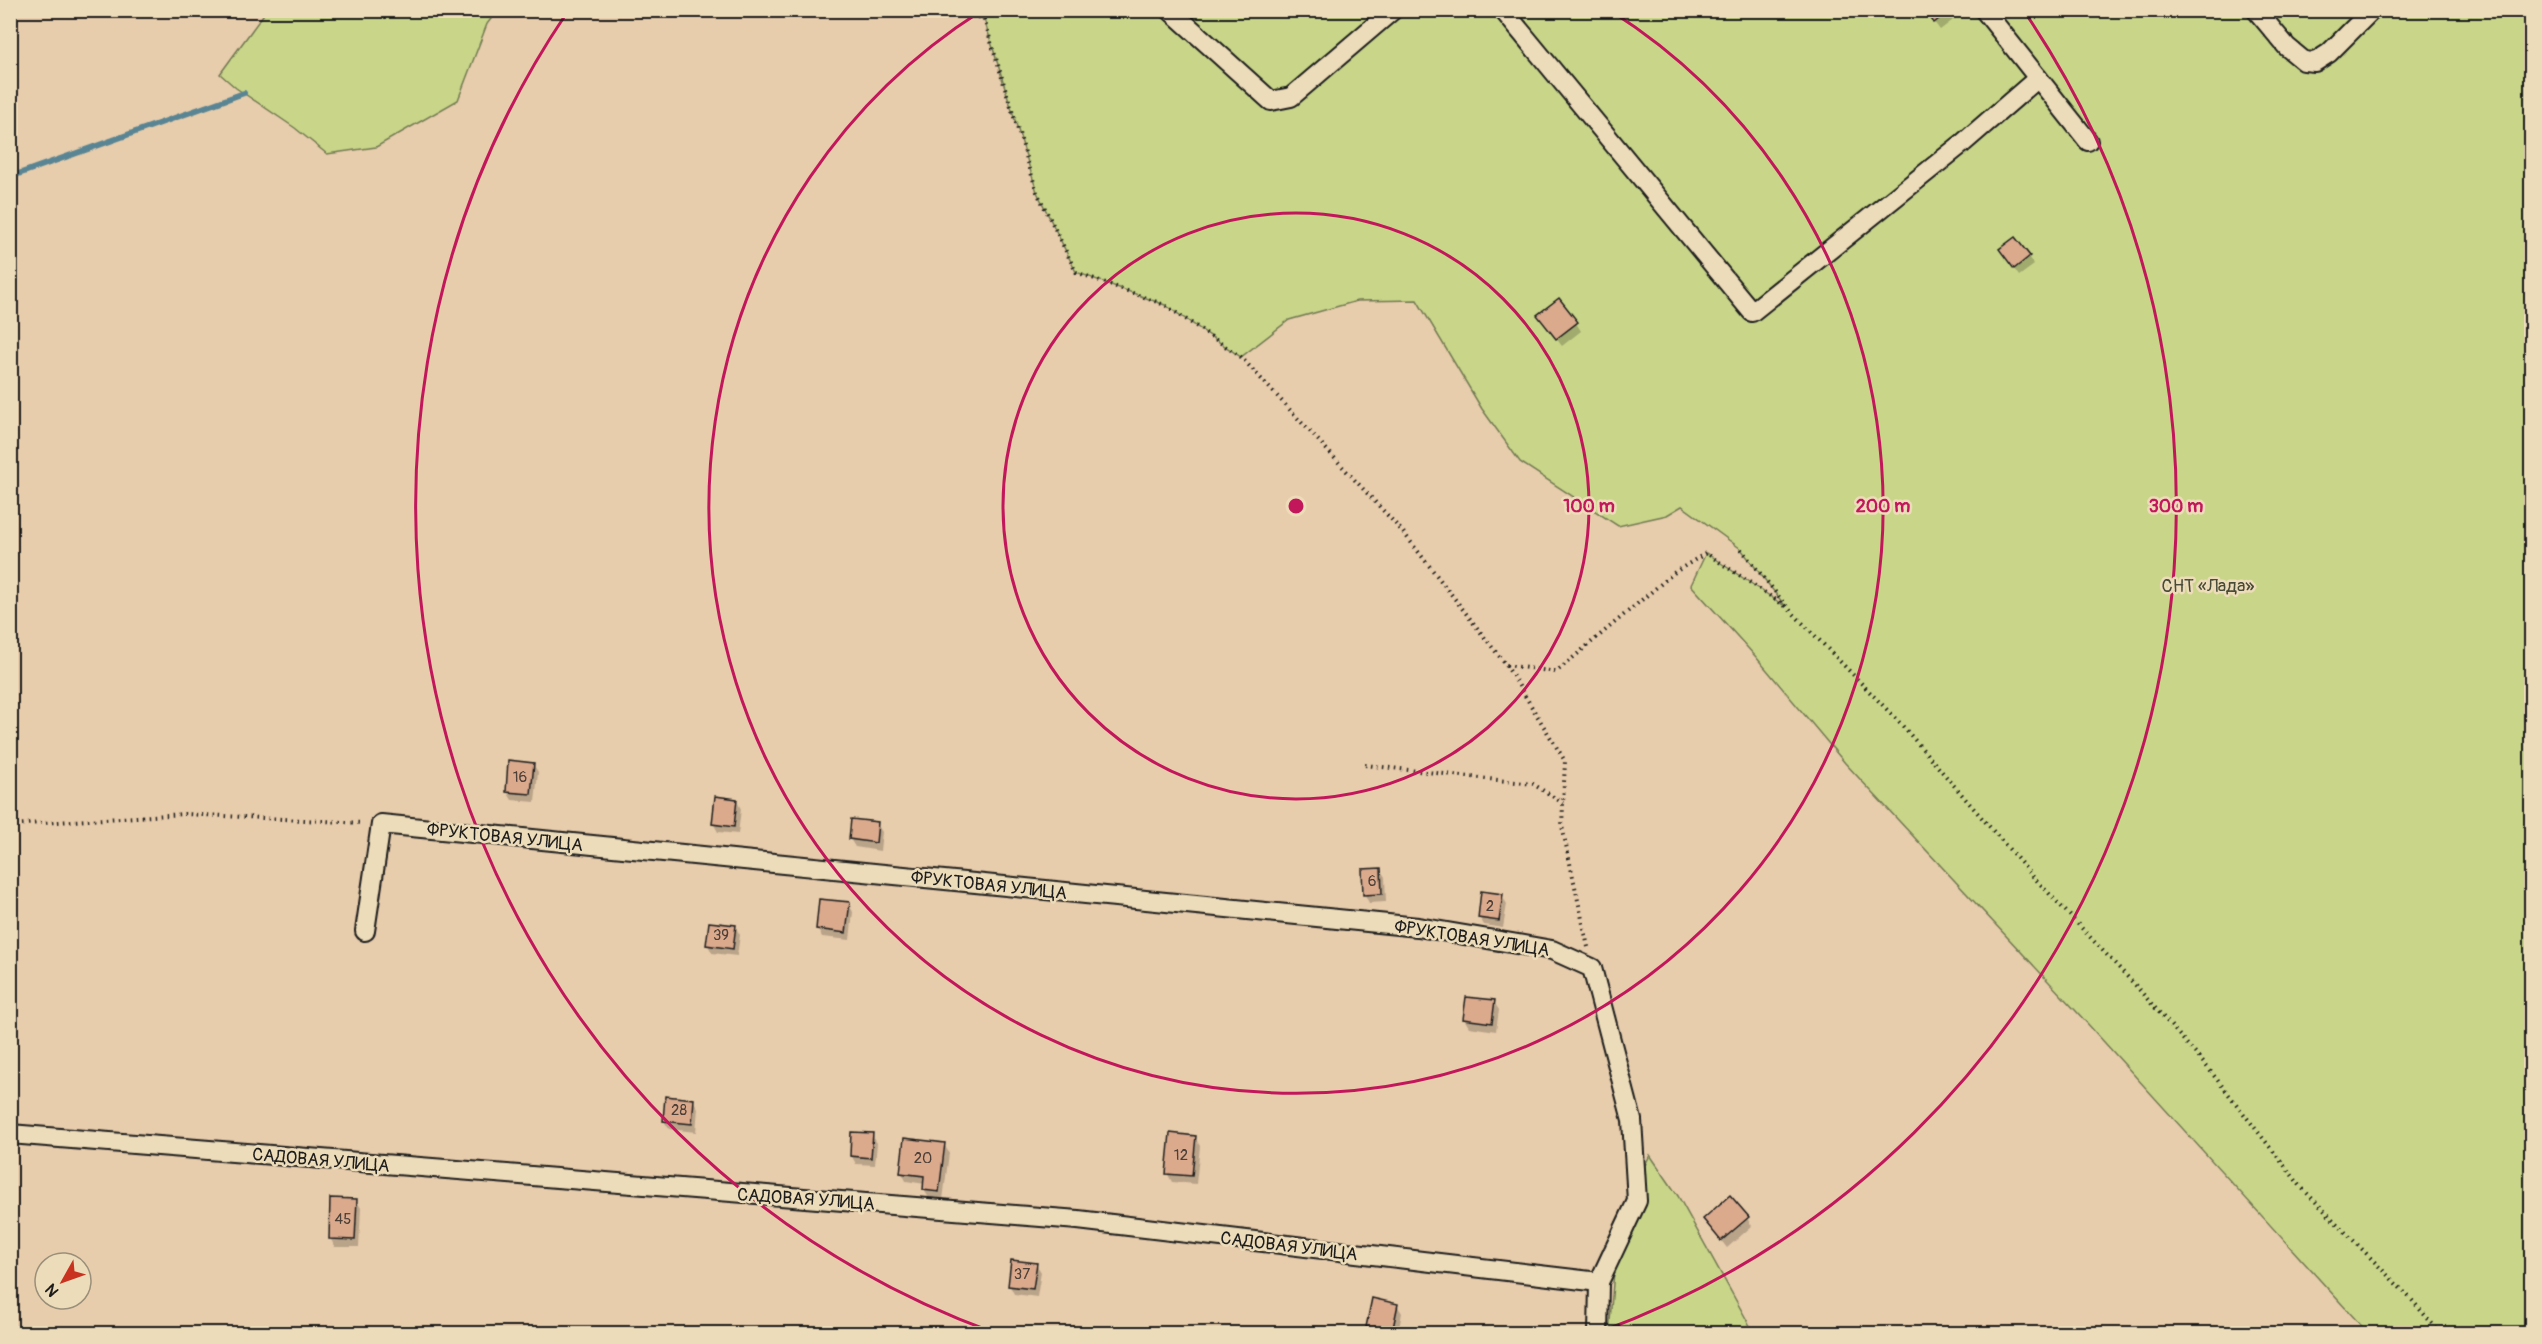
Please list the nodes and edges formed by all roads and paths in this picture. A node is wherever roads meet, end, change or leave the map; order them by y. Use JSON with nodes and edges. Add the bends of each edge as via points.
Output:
{"nodes":[{"id":1,"x":949,"y":10,"type":"edge"},
{"id":2,"x":1170,"y":10,"type":"edge"},
{"id":3,"x":1393,"y":10,"type":"edge"},
{"id":4,"x":1503,"y":10,"type":"edge"},
{"id":5,"x":1984,"y":10,"type":"edge"},
{"id":6,"x":2256,"y":10,"type":"edge"},
{"id":7,"x":2372,"y":10,"type":"edge"},
{"id":8,"x":2038,"y":78,"type":"junction"},
{"id":9,"x":2088,"y":141,"type":"dead end"},
{"id":10,"x":1741,"y":549,"type":"dead end"},
{"id":11,"x":1788,"y":608,"type":"junction"},
{"id":12,"x":1506,"y":665,"type":"junction"},
{"id":13,"x":1365,"y":765,"type":"dead end"},
{"id":14,"x":1563,"y":803,"type":"junction"},
{"id":15,"x":381,"y":824,"type":"junction"},
{"id":16,"x":10,"y":825,"type":"edge"},
{"id":17,"x":365,"y":931,"type":"dead end"},
{"id":18,"x":1592,"y":968,"type":"junction"},
{"id":19,"x":10,"y":1134,"type":"edge"},
{"id":20,"x":1599,"y":1282,"type":"junction"},
{"id":21,"x":1598,"y":1334,"type":"edge"},
{"id":22,"x":2441,"y":1334,"type":"edge"}],
"edges":[{"from":1,"to":12,"type":"path","via":[[984,19],[1037,192],[1076,272],[1165,305],[1241,357],[1403,532]]},
{"from":2,"to":3,"type":"street","via":[[1271,101],[1291,97]]},
{"from":4,"to":8,"type":"street","via":[[1752,312]]},
{"from":5,"to":8,"type":"street"},
{"from":6,"to":7,"type":"street","via":[[2287,47],[2304,61],[2315,62]]},
{"from":8,"to":9,"type":"street"},
{"from":10,"to":11,"type":"path"},
{"from":11,"to":12,"type":"path","via":[[1706,553],[1675,572],[1556,672]]},
{"from":11,"to":22,"type":"path","via":[[1900,723],[2027,870],[2208,1068],[2302,1188]]},
{"from":12,"to":14,"type":"path","via":[[1565,761]]},
{"from":13,"to":14,"type":"path","via":[[1533,784]]},
{"from":14,"to":18,"type":"path","via":[[1562,826]]},
{"from":15,"to":16,"type":"path","via":[[184,814]]},
{"from":15,"to":17,"type":"street"},
{"from":15,"to":18,"type":"street","name":"ФРУКТОВАЯ УЛИЦА","via":[[1418,927],[1551,950]]},
{"from":18,"to":20,"type":"street","via":[[1632,1120],[1637,1202]]},
{"from":19,"to":20,"type":"street","name":"САДОВАЯ УЛИЦА","via":[[1078,1220]]},
{"from":20,"to":21,"type":"street"}]}
